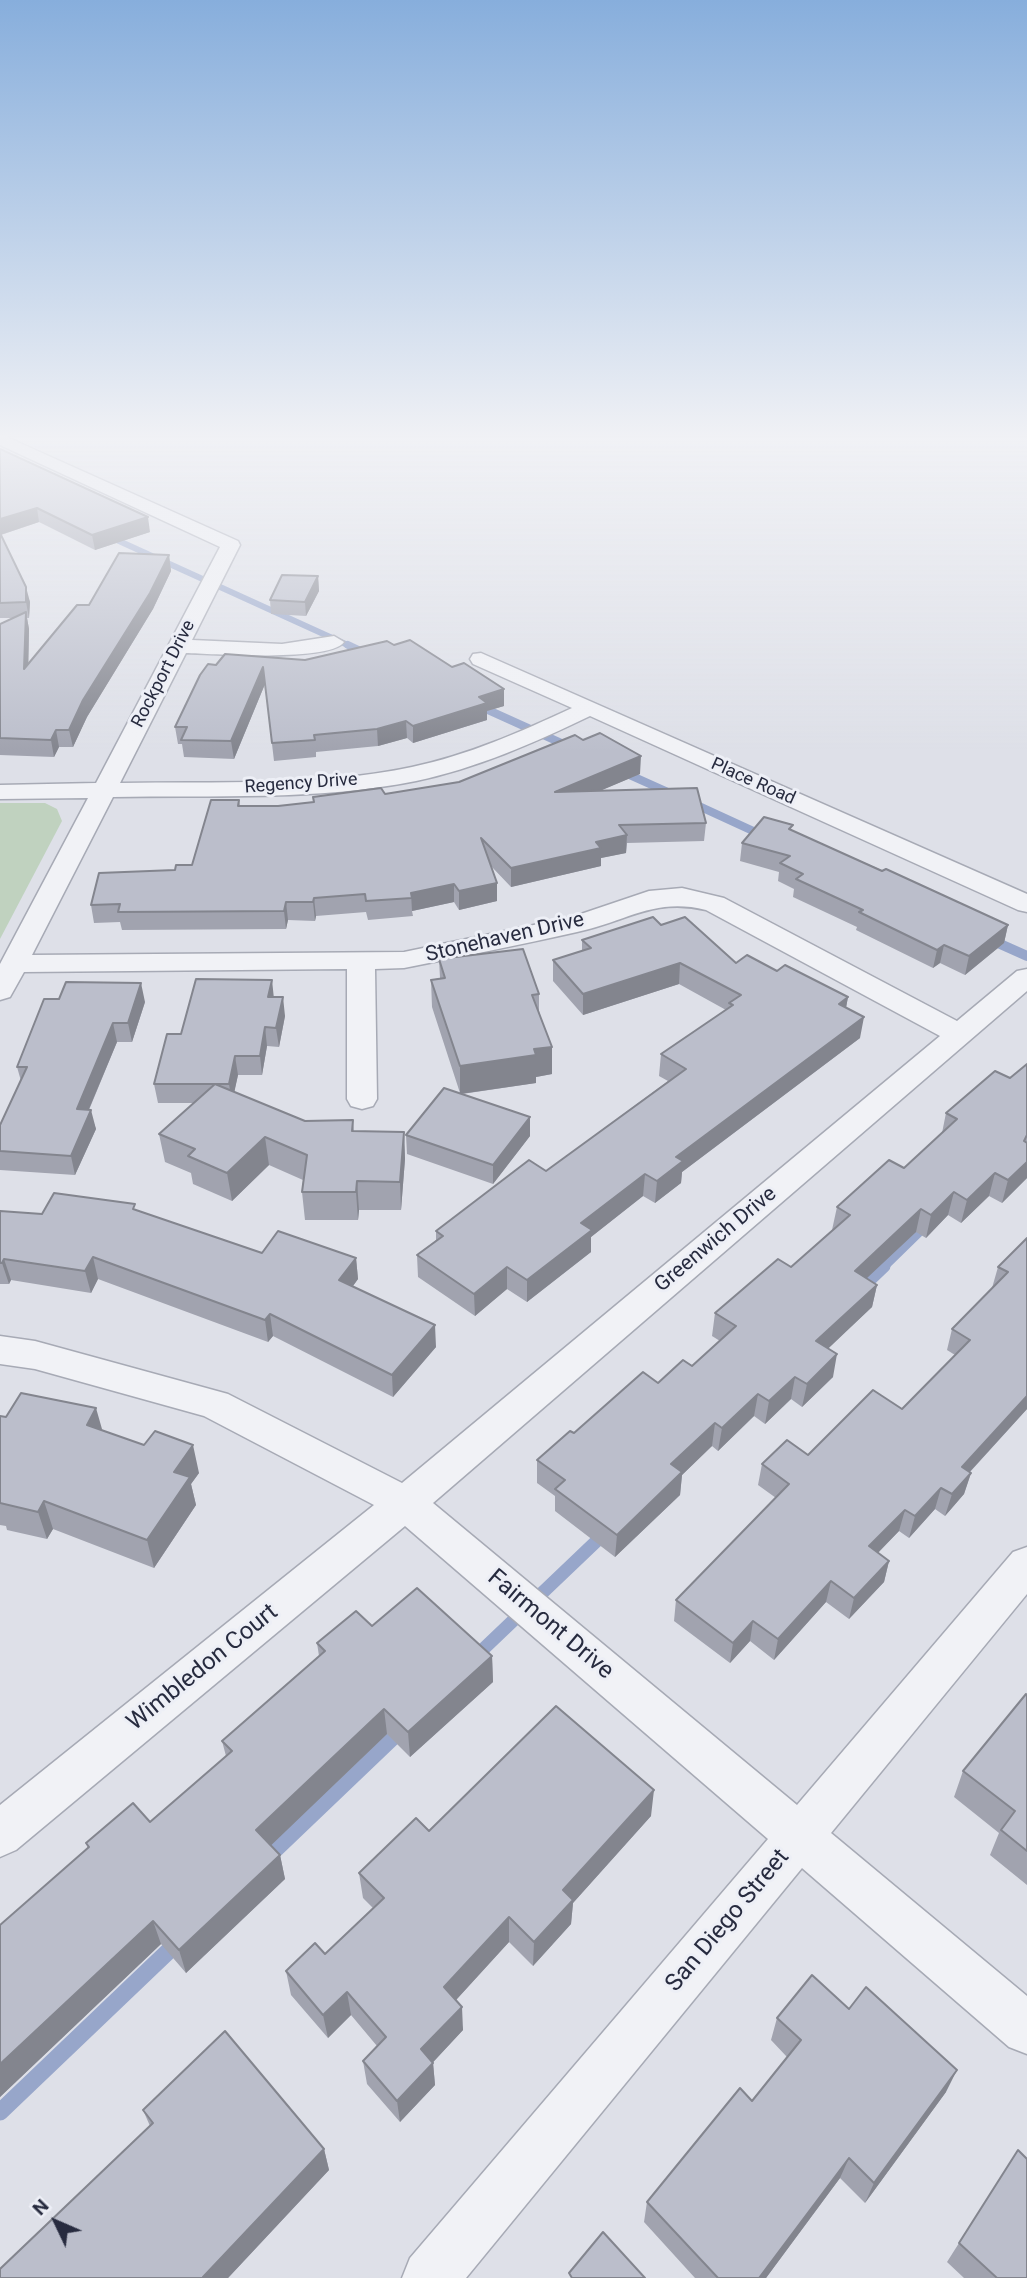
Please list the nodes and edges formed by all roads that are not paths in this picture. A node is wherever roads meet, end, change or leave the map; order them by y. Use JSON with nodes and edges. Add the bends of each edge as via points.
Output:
{"nodes":[{"id":1,"x":219,"y":539,"type":"edge"},
{"id":2,"x":334,"y":642,"type":"dead end"},
{"id":3,"x":178,"y":646,"type":"junction"},
{"id":4,"x":481,"y":659,"type":"dead end"},
{"id":5,"x":588,"y":709,"type":"junction"},
{"id":6,"x":104,"y":791,"type":"junction"},
{"id":7,"x":0,"y":792,"type":"edge"},
{"id":8,"x":1027,"y":904,"type":"edge"},
{"id":9,"x":361,"y":961,"type":"junction"},
{"id":10,"x":14,"y":964,"type":"junction"},
{"id":11,"x":1027,"y":977,"type":"edge"},
{"id":12,"x":0,"y":991,"type":"edge"},
{"id":13,"x":959,"y":1034,"type":"junction"},
{"id":14,"x":362,"y":1099,"type":"dead end"},
{"id":15,"x":0,"y":1350,"type":"edge"},
{"id":16,"x":405,"y":1503,"type":"junction"},
{"id":17,"x":1027,"y":1564,"type":"edge"},
{"id":18,"x":0,"y":1834,"type":"edge"},
{"id":19,"x":799,"y":1836,"type":"junction"},
{"id":20,"x":1027,"y":2029,"type":"edge"},
{"id":21,"x":430,"y":2278,"type":"edge"}],
"edges":[{"from":1,"to":3,"type":"street","name":"Rockport Drive","via":[[231,545]]},
{"from":2,"to":3,"type":"street","via":[[282,650]]},
{"from":3,"to":6,"type":"street","name":"Rockport Drive"},
{"from":4,"to":5,"type":"street","name":"Place Road"},
{"from":5,"to":6,"type":"street","name":"Regency Drive","via":[[507,747],[414,774],[323,786]]},
{"from":5,"to":8,"type":"street","name":"Place Road"},
{"from":6,"to":7,"type":"street","name":"Regency Drive"},
{"from":6,"to":10,"type":"street","name":"Rockport Drive"},
{"from":9,"to":10,"type":"street","name":"Stonehaven Drive"},
{"from":9,"to":13,"type":"street","name":"Stonehaven Drive","via":[[404,960],[579,924],[649,899],[682,896],[715,904]]},
{"from":9,"to":14,"type":"street"},
{"from":10,"to":12,"type":"street","name":"Rockport Drive"},
{"from":11,"to":13,"type":"street","name":"Greenwich Drive"},
{"from":13,"to":16,"type":"street","name":"Greenwich Drive"},
{"from":15,"to":16,"type":"street","name":"Fairmont Drive","via":[[35,1355],[215,1404]]},
{"from":16,"to":18,"type":"street","name":"Wimbledon Court"},
{"from":16,"to":19,"type":"street","name":"Fairmont Drive"},
{"from":17,"to":19,"type":"street","name":"San Diego Street"},
{"from":19,"to":20,"type":"street","name":"Fairmont Drive"},
{"from":19,"to":21,"type":"street","name":"San Diego Street"}]}
